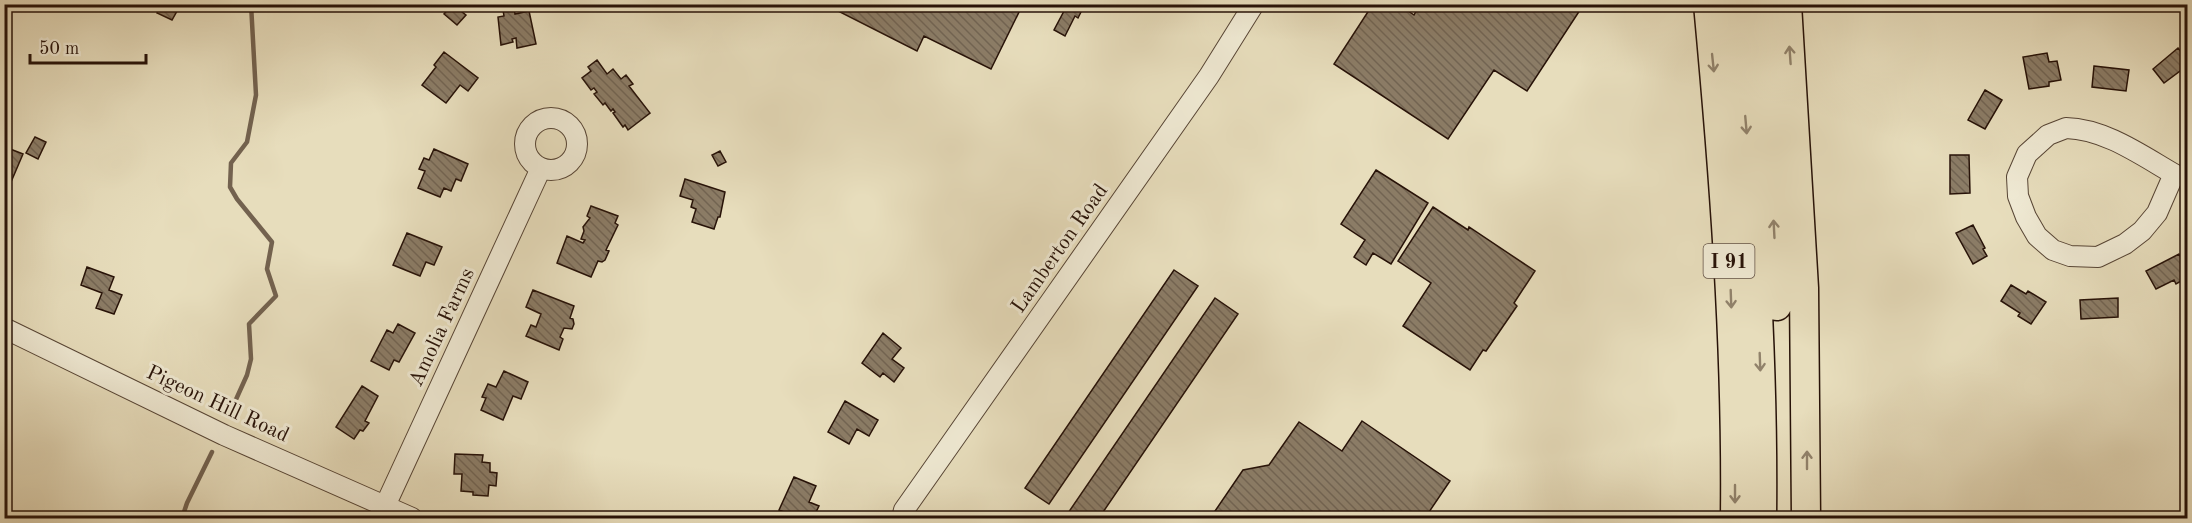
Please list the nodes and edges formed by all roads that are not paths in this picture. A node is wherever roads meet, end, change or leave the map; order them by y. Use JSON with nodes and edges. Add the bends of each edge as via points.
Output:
{"nodes":[{"id":1,"x":1254,"y":4,"type":"edge"},
{"id":2,"x":1708,"y":4,"type":"edge"},
{"id":3,"x":1735,"y":4,"type":"edge"},
{"id":4,"x":1760,"y":4,"type":"edge"},
{"id":5,"x":1787,"y":4,"type":"edge"},
{"id":6,"x":541,"y":168,"type":"dead end"},
{"id":7,"x":2181,"y":171,"type":"edge"},
{"id":8,"x":4,"y":328,"type":"edge"},
{"id":9,"x":385,"y":506,"type":"junction"},
{"id":10,"x":412,"y":519,"type":"edge"},
{"id":11,"x":902,"y":519,"type":"edge"},
{"id":12,"x":1735,"y":519,"type":"edge"},
{"id":13,"x":1762,"y":519,"type":"edge"},
{"id":14,"x":1779,"y":519,"type":"edge"},
{"id":15,"x":1806,"y":519,"type":"edge"}],
"edges":[{"from":1,"to":11,"type":"street","name":"Lamberton Road","via":[[1209,76],[904,510]]},
{"from":2,"to":12,"type":"highway","number":"I 91","one_way":true,"via":[[1730,287]]},
{"from":3,"to":13,"type":"highway","one_way":true,"via":[[1756,280]]},
{"from":14,"to":4,"type":"highway","one_way":true,"via":[[1776,266]]},
{"from":15,"to":5,"type":"highway","one_way":true,"via":[[1804,299]]},
{"from":6,"to":9,"type":"street","name":"Amolia Farms"},
{"from":7,"to":7,"type":"street","via":[[2082,129],[2066,128],[2048,135],[2027,154],[2017,177],[2018,196],[2037,236],[2053,250],[2070,256],[2098,257],[2142,231]]},
{"from":8,"to":9,"type":"street","name":"Pigeon Hill Road","via":[[224,435]]},
{"from":9,"to":10,"type":"street","name":"Pigeon Hill Road"}]}
